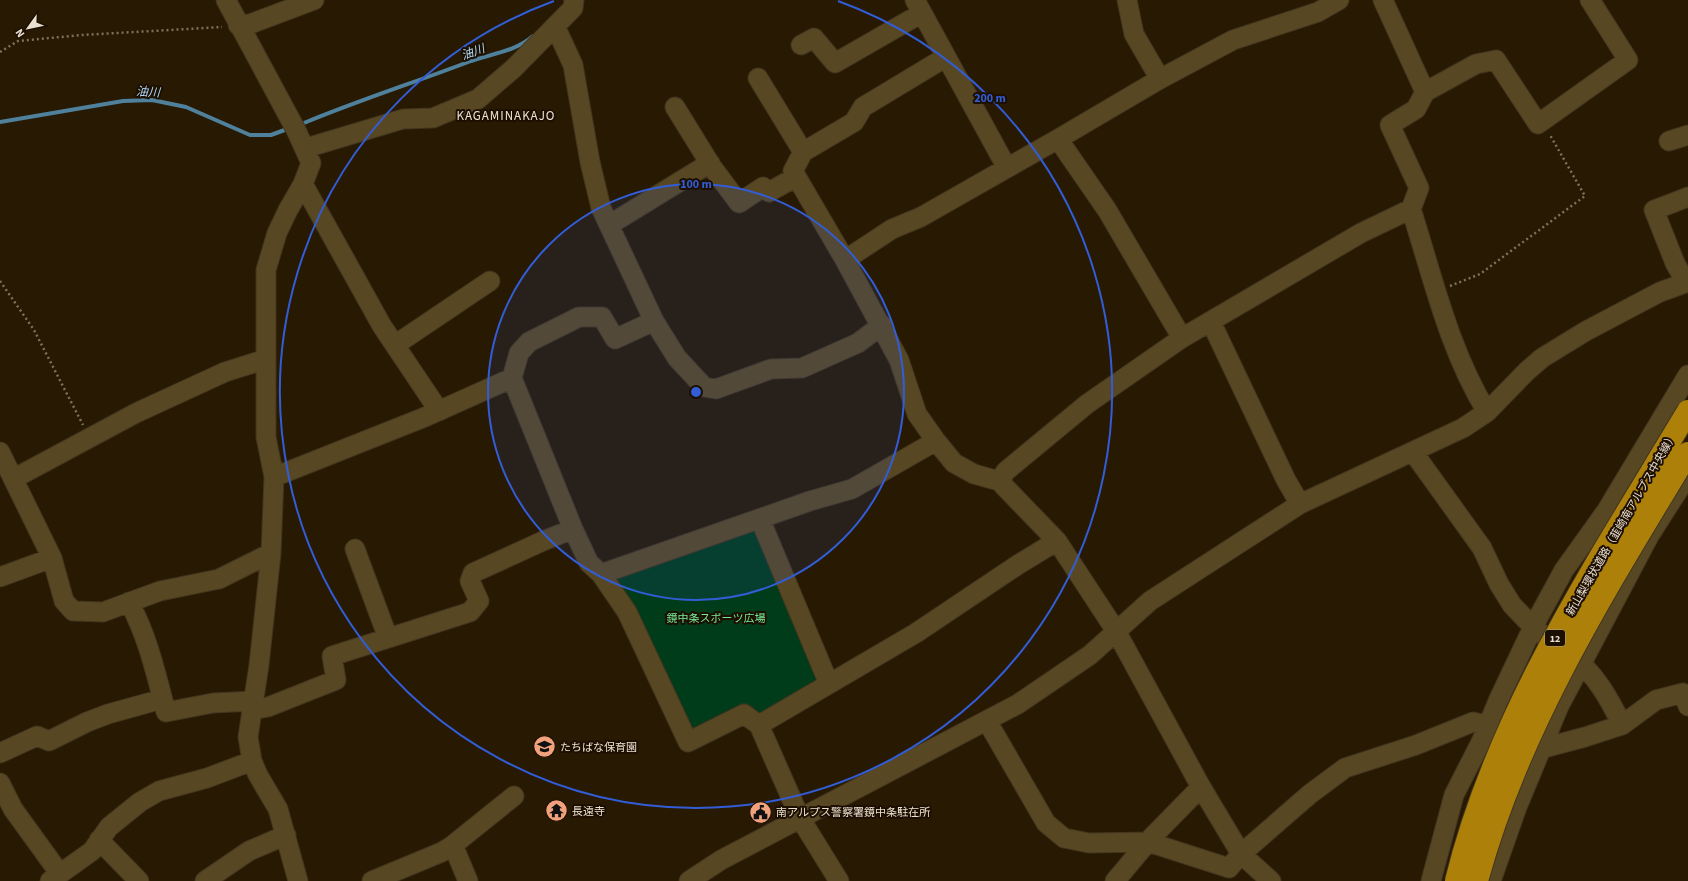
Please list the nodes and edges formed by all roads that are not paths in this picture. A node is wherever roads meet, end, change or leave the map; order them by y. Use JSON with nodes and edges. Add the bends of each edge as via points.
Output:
{"nodes":[{"id":1,"x":226,"y":0,"type":"edge"},
{"id":2,"x":314,"y":0,"type":"edge"},
{"id":3,"x":574,"y":0,"type":"edge"},
{"id":4,"x":1127,"y":0,"type":"edge"},
{"id":5,"x":1339,"y":0,"type":"edge"},
{"id":6,"x":1383,"y":0,"type":"edge"},
{"id":7,"x":1590,"y":0,"type":"edge"},
{"id":8,"x":918,"y":6,"type":"edge"},
{"id":9,"x":238,"y":25,"type":"junction"},
{"id":10,"x":556,"y":28,"type":"junction"},
{"id":11,"x":802,"y":45,"type":"dead end"},
{"id":12,"x":946,"y":57,"type":"junction"},
{"id":13,"x":758,"y":78,"type":"dead end"},
{"id":14,"x":1160,"y":79,"type":"junction"},
{"id":15,"x":1425,"y":92,"type":"junction"},
{"id":16,"x":675,"y":107,"type":"dead end"},
{"id":17,"x":1688,"y":135,"type":"edge"},
{"id":18,"x":1058,"y":139,"type":"junction"},
{"id":19,"x":1669,"y":141,"type":"dead end"},
{"id":20,"x":306,"y":148,"type":"junction"},
{"id":21,"x":803,"y":152,"type":"junction"},
{"id":22,"x":710,"y":163,"type":"junction"},
{"id":23,"x":1007,"y":168,"type":"junction"},
{"id":24,"x":796,"y":177,"type":"junction"},
{"id":25,"x":303,"y":184,"type":"junction"},
{"id":26,"x":1688,"y":197,"type":"edge"},
{"id":27,"x":1411,"y":209,"type":"junction"},
{"id":28,"x":609,"y":225,"type":"junction"},
{"id":29,"x":845,"y":260,"type":"junction"},
{"id":30,"x":490,"y":281,"type":"dead end"},
{"id":31,"x":1687,"y":282,"type":"edge"},
{"id":32,"x":654,"y":321,"type":"junction"},
{"id":33,"x":1211,"y":322,"type":"junction"},
{"id":34,"x":882,"y":325,"type":"junction"},
{"id":35,"x":1182,"y":338,"type":"junction"},
{"id":36,"x":395,"y":345,"type":"junction"},
{"id":37,"x":266,"y":359,"type":"junction"},
{"id":38,"x":1688,"y":375,"type":"edge"},
{"id":39,"x":512,"y":378,"type":"junction"},
{"id":40,"x":439,"y":411,"type":"junction"},
{"id":41,"x":1688,"y":411,"type":"edge"},
{"id":42,"x":1487,"y":412,"type":"junction"},
{"id":43,"x":936,"y":441,"type":"junction"},
{"id":44,"x":0,"y":452,"type":"edge"},
{"id":45,"x":1413,"y":452,"type":"junction"},
{"id":46,"x":1688,"y":453,"type":"edge"},
{"id":47,"x":1688,"y":475,"type":"edge"},
{"id":48,"x":274,"y":477,"type":"junction"},
{"id":49,"x":13,"y":479,"type":"junction"},
{"id":50,"x":998,"y":481,"type":"junction"},
{"id":51,"x":1300,"y":504,"type":"junction"},
{"id":52,"x":760,"y":519,"type":"junction"},
{"id":53,"x":573,"y":530,"type":"junction"},
{"id":54,"x":1057,"y":541,"type":"junction"},
{"id":55,"x":355,"y":549,"type":"dead end"},
{"id":56,"x":272,"y":553,"type":"junction"},
{"id":57,"x":52,"y":558,"type":"junction"},
{"id":58,"x":601,"y":574,"type":"junction"},
{"id":59,"x":0,"y":577,"type":"edge"},
{"id":60,"x":129,"y":602,"type":"junction"},
{"id":61,"x":1533,"y":627,"type":"junction"},
{"id":62,"x":1116,"y":631,"type":"junction"},
{"id":63,"x":388,"y":638,"type":"junction"},
{"id":64,"x":1581,"y":663,"type":"junction"},
{"id":65,"x":828,"y":684,"type":"junction"},
{"id":66,"x":1686,"y":697,"type":"edge"},
{"id":67,"x":162,"y":699,"type":"junction"},
{"id":68,"x":252,"y":705,"type":"junction"},
{"id":69,"x":987,"y":721,"type":"junction"},
{"id":70,"x":759,"y":725,"type":"junction"},
{"id":71,"x":1622,"y":725,"type":"junction"},
{"id":72,"x":1489,"y":726,"type":"junction"},
{"id":73,"x":1540,"y":749,"type":"junction"},
{"id":74,"x":0,"y":753,"type":"edge"},
{"id":75,"x":252,"y":761,"type":"junction"},
{"id":76,"x":0,"y":784,"type":"edge"},
{"id":77,"x":1201,"y":787,"type":"junction"},
{"id":78,"x":514,"y":796,"type":"dead end"},
{"id":79,"x":6,"y":812,"type":"edge"},
{"id":80,"x":800,"y":818,"type":"junction"},
{"id":81,"x":286,"y":835,"type":"junction"},
{"id":82,"x":99,"y":840,"type":"junction"},
{"id":83,"x":1148,"y":842,"type":"junction"},
{"id":84,"x":453,"y":845,"type":"junction"},
{"id":85,"x":1241,"y":854,"type":"junction"},
{"id":86,"x":55,"y":877,"type":"edge"},
{"id":87,"x":139,"y":881,"type":"edge"},
{"id":88,"x":205,"y":881,"type":"edge"},
{"id":89,"x":298,"y":881,"type":"edge"},
{"id":90,"x":372,"y":881,"type":"edge"},
{"id":91,"x":468,"y":881,"type":"edge"},
{"id":92,"x":689,"y":881,"type":"edge"},
{"id":93,"x":839,"y":881,"type":"edge"},
{"id":94,"x":1115,"y":881,"type":"edge"},
{"id":95,"x":1271,"y":881,"type":"edge"},
{"id":96,"x":1431,"y":881,"type":"edge"},
{"id":97,"x":1456,"y":881,"type":"edge"},
{"id":98,"x":1477,"y":881,"type":"edge"},
{"id":99,"x":1491,"y":881,"type":"edge"}],
"edges":[{"from":1,"to":9,"type":"street"},
{"from":2,"to":9,"type":"street","via":[[250,24]]},
{"from":3,"to":10,"type":"street","via":[[573,8]]},
{"from":4,"to":14,"type":"street","via":[[1134,34]]},
{"from":5,"to":14,"type":"street","via":[[1318,12],[1233,40]]},
{"from":6,"to":15,"type":"street"},
{"from":7,"to":15,"type":"street","via":[[1628,60],[1538,124],[1496,60],[1476,64]]},
{"from":8,"to":11,"type":"street","via":[[835,63],[814,38]]},
{"from":8,"to":12,"type":"street"},
{"from":9,"to":20,"type":"street"},
{"from":10,"to":20,"type":"street","via":[[478,99],[433,118],[403,119]]},
{"from":10,"to":28,"type":"street","via":[[573,65],[590,162],[601,208]]},
{"from":12,"to":21,"type":"street","via":[[863,107],[854,122]]},
{"from":12,"to":23,"type":"street"},
{"from":13,"to":21,"type":"street"},
{"from":14,"to":18,"type":"street"},
{"from":15,"to":27,"type":"street","via":[[1416,109],[1390,125],[1419,188]]},
{"from":16,"to":22,"type":"street"},
{"from":17,"to":19,"type":"street"},
{"from":18,"to":23,"type":"street"},
{"from":18,"to":35,"type":"street","via":[[1107,210]]},
{"from":20,"to":25,"type":"street","via":[[311,163]]},
{"from":21,"to":24,"type":"street","via":[[793,171]]},
{"from":22,"to":24,"type":"street","via":[[739,203],[763,188],[769,192]]},
{"from":22,"to":28,"type":"street"},
{"from":23,"to":29,"type":"street","via":[[921,217],[892,229]]},
{"from":24,"to":29,"type":"street"},
{"from":25,"to":36,"type":"street"},
{"from":25,"to":37,"type":"street","via":[[278,233],[266,270]]},
{"from":26,"to":31,"type":"street","via":[[1654,210],[1675,263]]},
{"from":27,"to":33,"type":"street","via":[[1361,233]]},
{"from":27,"to":42,"type":"street","via":[[1454,346]]},
{"from":28,"to":32,"type":"street"},
{"from":29,"to":34,"type":"street"},
{"from":30,"to":36,"type":"street"},
{"from":31,"to":42,"type":"street","via":[[1660,292],[1586,331],[1542,358]]},
{"from":32,"to":34,"type":"street","via":[[677,358],[704,387],[716,389],[771,369],[802,368],[858,343]]},
{"from":32,"to":39,"type":"street","via":[[615,339],[602,317],[579,317],[529,342],[519,353]]},
{"from":33,"to":35,"type":"street"},
{"from":33,"to":51,"type":"street"},
{"from":34,"to":43,"type":"street","via":[[899,360],[917,414]]},
{"from":35,"to":50,"type":"street","via":[[1087,404],[1006,471]]},
{"from":36,"to":40,"type":"street"},
{"from":37,"to":48,"type":"street","via":[[266,437]]},
{"from":37,"to":49,"type":"street","via":[[225,372],[136,413]]},
{"from":38,"to":61,"type":"street","via":[[1607,510],[1564,570]]},
{"from":39,"to":40,"type":"street"},
{"from":39,"to":53,"type":"street"},
{"from":40,"to":48,"type":"street"},
{"from":41,"to":97,"type":"highway","name":"新山梨環状道路（韮崎南アルプス中央線）","number":"12","bridge":true,"via":[[1599,560],[1540,666],[1483,793]]},
{"from":42,"to":45,"type":"street","via":[[1463,428]]},
{"from":43,"to":50,"type":"street","via":[[954,462],[974,474]]},
{"from":43,"to":52,"type":"street","via":[[852,489]]},
{"from":44,"to":49,"type":"street"},
{"from":45,"to":51,"type":"street"},
{"from":45,"to":61,"type":"street","via":[[1482,548],[1499,584],[1512,604]]},
{"from":46,"to":98,"type":"highway","name":"新山梨環状道路（韮崎南アルプス中央線）","number":"12","bridge":true,"via":[[1591,616],[1558,677],[1503,800]]},
{"from":47,"to":64,"type":"street","via":[[1649,536]]},
{"from":48,"to":56,"type":"street"},
{"from":49,"to":57,"type":"street"},
{"from":50,"to":54,"type":"street"},
{"from":51,"to":62,"type":"street","via":[[1150,602]]},
{"from":52,"to":58,"type":"street"},
{"from":52,"to":65,"type":"street"},
{"from":53,"to":58,"type":"street","via":[[589,563]]},
{"from":53,"to":63,"type":"street","via":[[473,573],[470,581],[478,601],[470,612]]},
{"from":54,"to":62,"type":"street"},
{"from":54,"to":65,"type":"street","via":[[916,634]]},
{"from":55,"to":63,"type":"street"},
{"from":56,"to":60,"type":"street","via":[[219,579],[160,591]]},
{"from":56,"to":68,"type":"street"},
{"from":57,"to":59,"type":"street"},
{"from":57,"to":60,"type":"street","via":[[64,601],[73,611],[103,612]]},
{"from":58,"to":70,"type":"street","via":[[627,612],[688,742],[744,714]]},
{"from":60,"to":67,"type":"street","via":[[140,622],[153,658]]},
{"from":61,"to":64,"type":"street"},
{"from":61,"to":72,"type":"street"},
{"from":62,"to":69,"type":"street","via":[[1090,655],[1018,704]]},
{"from":62,"to":77,"type":"street"},
{"from":63,"to":68,"type":"street","via":[[332,656],[336,680],[268,707]]},
{"from":64,"to":71,"type":"street","via":[[1608,697]]},
{"from":64,"to":73,"type":"street"},
{"from":65,"to":70,"type":"street"},
{"from":66,"to":71,"type":"street","via":[[1656,700]]},
{"from":67,"to":68,"type":"street","via":[[166,712],[213,703]]},
{"from":67,"to":74,"type":"street","via":[[108,714],[49,741],[37,736]]},
{"from":68,"to":75,"type":"street","via":[[248,737]]},
{"from":69,"to":80,"type":"street"},
{"from":69,"to":83,"type":"street","via":[[1046,823],[1064,838],[1089,843]]},
{"from":70,"to":80,"type":"street"},
{"from":71,"to":73,"type":"street"},
{"from":72,"to":73,"type":"street","via":[[1520,744]]},
{"from":72,"to":85,"type":"street","via":[[1473,722],[1416,745],[1345,768],[1310,794]]},
{"from":72,"to":96,"type":"street","via":[[1454,796]]},
{"from":73,"to":99,"type":"street"},
{"from":75,"to":81,"type":"street","via":[[278,810]]},
{"from":75,"to":82,"type":"street","via":[[207,778],[159,791],[140,802],[109,827]]},
{"from":76,"to":79,"type":"street"},
{"from":77,"to":83,"type":"street"},
{"from":77,"to":85,"type":"street"},
{"from":78,"to":84,"type":"street"},
{"from":79,"to":86,"type":"street"},
{"from":80,"to":92,"type":"street","via":[[721,860]]},
{"from":80,"to":93,"type":"street"},
{"from":81,"to":88,"type":"street","via":[[249,850]]},
{"from":81,"to":89,"type":"street"},
{"from":82,"to":86,"type":"street","via":[[92,851]]},
{"from":82,"to":87,"type":"street"},
{"from":83,"to":85,"type":"street","via":[[1230,868]]},
{"from":83,"to":94,"type":"street"},
{"from":84,"to":90,"type":"street"},
{"from":84,"to":91,"type":"street"},
{"from":85,"to":95,"type":"street"}]}
